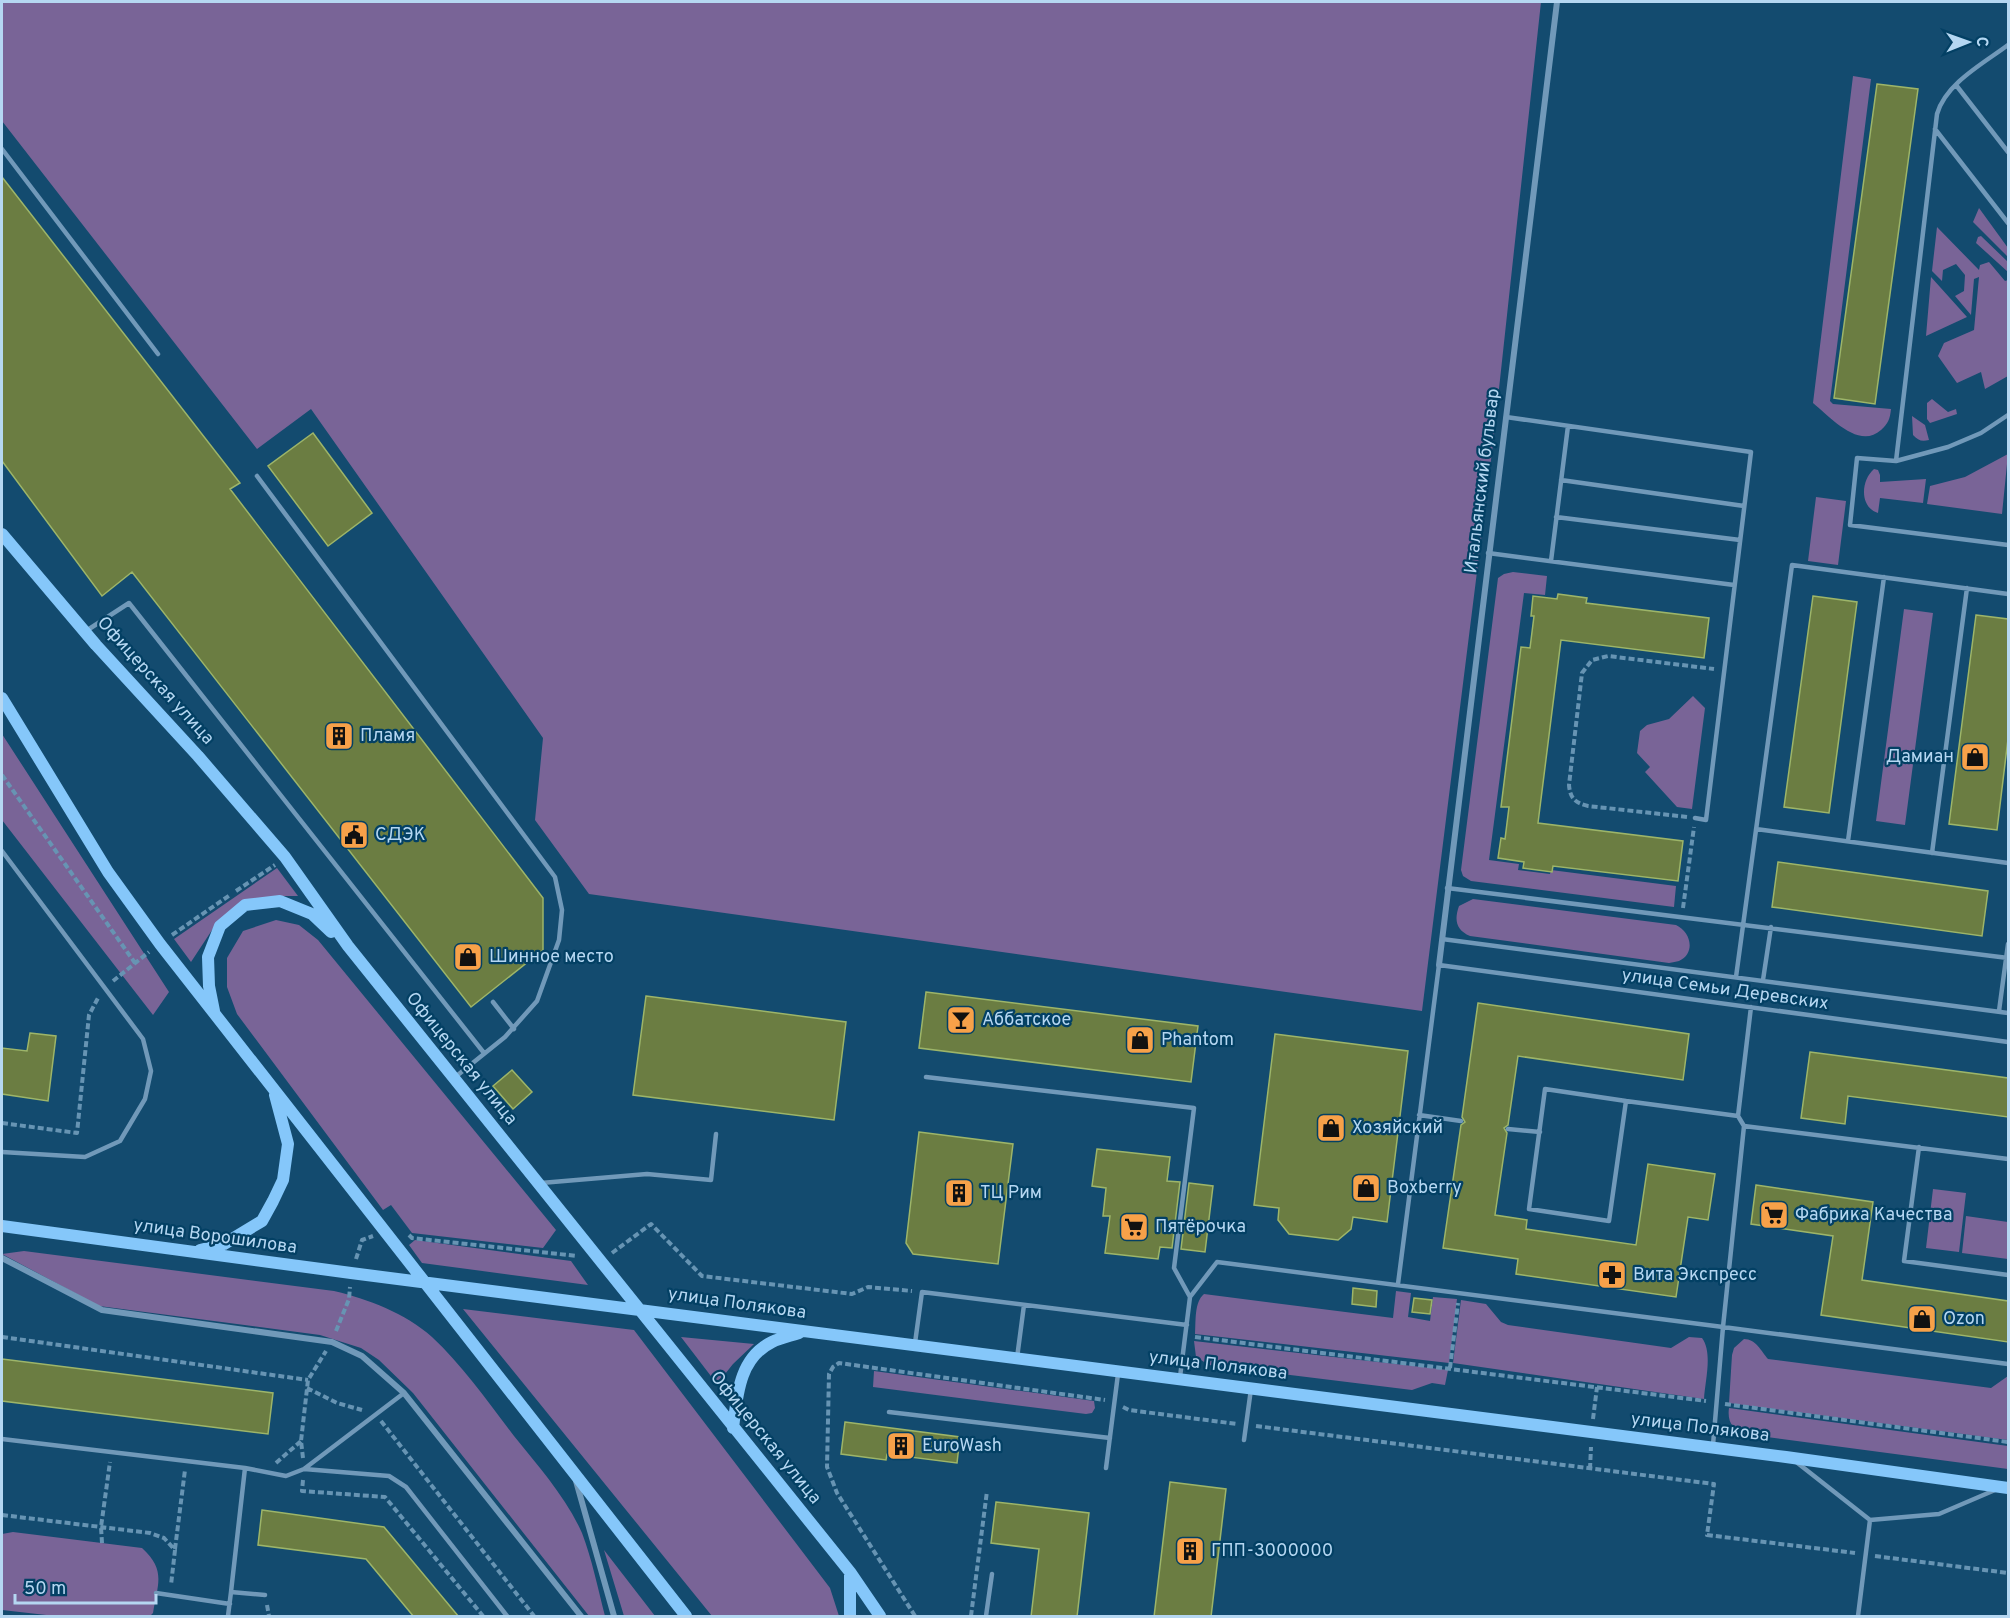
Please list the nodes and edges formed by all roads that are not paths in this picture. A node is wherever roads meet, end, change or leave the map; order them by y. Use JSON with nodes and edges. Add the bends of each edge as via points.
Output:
{"nodes":[{"id":1,"x":1557,"y":2,"type":"edge"},
{"id":2,"x":2008,"y":45,"type":"edge"},
{"id":3,"x":1956,"y":85,"type":"junction"},
{"id":4,"x":1935,"y":129,"type":"junction"},
{"id":5,"x":2,"y":149,"type":"edge"},
{"id":6,"x":2008,"y":152,"type":"edge"},
{"id":7,"x":2008,"y":224,"type":"edge"},
{"id":8,"x":158,"y":354,"type":"dead end"},
{"id":9,"x":2008,"y":415,"type":"edge"},
{"id":10,"x":1506,"y":417,"type":"junction"},
{"id":11,"x":1568,"y":426,"type":"junction"},
{"id":12,"x":1896,"y":461,"type":"junction"},
{"id":13,"x":257,"y":476,"type":"dead end"},
{"id":14,"x":1561,"y":480,"type":"junction"},
{"id":15,"x":1744,"y":506,"type":"junction"},
{"id":16,"x":1556,"y":517,"type":"junction"},
{"id":17,"x":2,"y":534,"type":"edge"},
{"id":18,"x":1740,"y":540,"type":"junction"},
{"id":19,"x":2008,"y":545,"type":"edge"},
{"id":20,"x":1488,"y":553,"type":"junction"},
{"id":21,"x":1551,"y":561,"type":"junction"},
{"id":22,"x":1884,"y":577,"type":"junction"},
{"id":23,"x":1734,"y":585,"type":"junction"},
{"id":24,"x":1967,"y":588,"type":"junction"},
{"id":25,"x":2008,"y":594,"type":"edge"},
{"id":26,"x":86,"y":631,"type":"junction"},
{"id":27,"x":2,"y":698,"type":"edge"},
{"id":28,"x":1695,"y":818,"type":"road end"},
{"id":29,"x":1756,"y":829,"type":"junction"},
{"id":30,"x":1848,"y":841,"type":"junction"},
{"id":31,"x":2,"y":851,"type":"edge"},
{"id":32,"x":1932,"y":853,"type":"junction"},
{"id":33,"x":2008,"y":863,"type":"edge"},
{"id":34,"x":1447,"y":888,"type":"junction"},
{"id":35,"x":1743,"y":924,"type":"junction"},
{"id":36,"x":1771,"y":927,"type":"junction"},
{"id":37,"x":1442,"y":939,"type":"junction"},
{"id":38,"x":2008,"y":944,"type":"edge"},
{"id":39,"x":348,"y":946,"type":"junction"},
{"id":40,"x":2008,"y":957,"type":"edge"},
{"id":41,"x":1439,"y":965,"type":"junction"},
{"id":42,"x":1736,"y":977,"type":"junction"},
{"id":43,"x":1763,"y":980,"type":"junction"},
{"id":44,"x":493,"y":1002,"type":"dead end"},
{"id":45,"x":1751,"y":1007,"type":"junction"},
{"id":46,"x":1999,"y":1011,"type":"junction"},
{"id":47,"x":2008,"y":1013,"type":"edge"},
{"id":48,"x":215,"y":1016,"type":"junction"},
{"id":49,"x":514,"y":1029,"type":"junction"},
{"id":50,"x":2008,"y":1042,"type":"edge"},
{"id":51,"x":484,"y":1053,"type":"junction"},
{"id":52,"x":926,"y":1077,"type":"dead end"},
{"id":53,"x":454,"y":1078,"type":"junction"},
{"id":54,"x":273,"y":1089,"type":"junction"},
{"id":55,"x":1626,"y":1101,"type":"junction"},
{"id":56,"x":1419,"y":1115,"type":"junction"},
{"id":57,"x":1738,"y":1116,"type":"junction"},
{"id":58,"x":1461,"y":1121,"type":"dead end"},
{"id":59,"x":1744,"y":1126,"type":"junction"},
{"id":60,"x":1508,"y":1129,"type":"dead end"},
{"id":61,"x":1539,"y":1132,"type":"junction"},
{"id":62,"x":716,"y":1134,"type":"dead end"},
{"id":63,"x":1919,"y":1148,"type":"junction"},
{"id":64,"x":2,"y":1152,"type":"edge"},
{"id":65,"x":2008,"y":1160,"type":"edge"},
{"id":66,"x":538,"y":1183,"type":"junction"},
{"id":67,"x":2,"y":1226,"type":"edge"},
{"id":68,"x":190,"y":1252,"type":"junction"},
{"id":69,"x":2,"y":1258,"type":"edge"},
{"id":70,"x":2008,"y":1275,"type":"edge"},
{"id":71,"x":423,"y":1282,"type":"junction"},
{"id":72,"x":1398,"y":1284,"type":"junction"},
{"id":73,"x":1190,"y":1298,"type":"junction"},
{"id":74,"x":1024,"y":1305,"type":"junction"},
{"id":75,"x":640,"y":1309,"type":"junction"},
{"id":76,"x":1186,"y":1325,"type":"junction"},
{"id":77,"x":1723,"y":1328,"type":"junction"},
{"id":78,"x":802,"y":1332,"type":"junction"},
{"id":79,"x":915,"y":1346,"type":"junction"},
{"id":80,"x":1017,"y":1359,"type":"junction"},
{"id":81,"x":2008,"y":1364,"type":"edge"},
{"id":82,"x":1118,"y":1371,"type":"junction"},
{"id":83,"x":1180,"y":1380,"type":"junction"},
{"id":84,"x":1251,"y":1389,"type":"junction"},
{"id":85,"x":404,"y":1393,"type":"junction"},
{"id":86,"x":889,"y":1412,"type":"dead end"},
{"id":87,"x":733,"y":1428,"type":"junction"},
{"id":88,"x":1110,"y":1438,"type":"junction"},
{"id":89,"x":2,"y":1439,"type":"edge"},
{"id":90,"x":1244,"y":1440,"type":"dead end"},
{"id":91,"x":1712,"y":1448,"type":"junction"},
{"id":92,"x":1791,"y":1458,"type":"junction"},
{"id":93,"x":245,"y":1468,"type":"junction"},
{"id":94,"x":1106,"y":1468,"type":"dead end"},
{"id":95,"x":304,"y":1469,"type":"junction"},
{"id":96,"x":573,"y":1472,"type":"junction"},
{"id":97,"x":2005,"y":1488,"type":"edge"},
{"id":98,"x":1870,"y":1520,"type":"junction"},
{"id":99,"x":850,"y":1572,"type":"junction"},
{"id":100,"x":992,"y":1574,"type":"dead end"},
{"id":101,"x":231,"y":1592,"type":"junction"},
{"id":102,"x":156,"y":1593,"type":"dead end"},
{"id":103,"x":265,"y":1595,"type":"dead end"},
{"id":104,"x":230,"y":1604,"type":"junction"},
{"id":105,"x":228,"y":1617,"type":"edge"},
{"id":106,"x":507,"y":1617,"type":"edge"},
{"id":107,"x":581,"y":1617,"type":"edge"},
{"id":108,"x":614,"y":1617,"type":"edge"},
{"id":109,"x":686,"y":1617,"type":"edge"},
{"id":110,"x":850,"y":1617,"type":"edge"},
{"id":111,"x":880,"y":1617,"type":"edge"},
{"id":112,"x":986,"y":1617,"type":"edge"},
{"id":113,"x":1858,"y":1617,"type":"edge"}],
"edges":[{"from":1,"to":10,"type":"street","name":"Итальянский бульвар"},
{"from":2,"to":3,"type":"lane"},
{"from":3,"to":4,"type":"lane","via":[[1940,105]]},
{"from":3,"to":6,"type":"lane"},
{"from":4,"to":7,"type":"lane"},
{"from":4,"to":12,"type":"lane"},
{"from":5,"to":8,"type":"lane"},
{"from":9,"to":12,"type":"lane","via":[[1981,433],[1948,447]]},
{"from":10,"to":11,"type":"lane"},
{"from":10,"to":20,"type":"street","name":"Итальянский бульвар"},
{"from":11,"to":14,"type":"lane"},
{"from":11,"to":15,"type":"lane","via":[[1751,452]]},
{"from":12,"to":19,"type":"lane","via":[[1857,459],[1850,525]]},
{"from":13,"to":49,"type":"lane","via":[[555,877],[562,910],[559,940],[537,1000]]},
{"from":14,"to":15,"type":"lane"},
{"from":14,"to":16,"type":"lane"},
{"from":15,"to":18,"type":"lane"},
{"from":16,"to":18,"type":"lane"},
{"from":16,"to":21,"type":"lane"},
{"from":17,"to":26,"type":"main road","name":"Офицерская улица"},
{"from":18,"to":23,"type":"lane"},
{"from":20,"to":21,"type":"lane"},
{"from":20,"to":34,"type":"street","name":"Итальянский бульвар"},
{"from":21,"to":23,"type":"lane"},
{"from":22,"to":24,"type":"lane"},
{"from":22,"to":29,"type":"lane","via":[[1792,565]]},
{"from":22,"to":30,"type":"lane"},
{"from":23,"to":28,"type":"lane","via":[[1706,820]]},
{"from":24,"to":25,"type":"lane"},
{"from":24,"to":32,"type":"lane"},
{"from":26,"to":39,"type":"main road","name":"Офицерская улица","via":[[285,857]]},
{"from":26,"to":51,"type":"lane","via":[[129,603]]},
{"from":27,"to":48,"type":"main road","via":[[108,872]]},
{"from":29,"to":30,"type":"lane"},
{"from":29,"to":35,"type":"lane"},
{"from":30,"to":32,"type":"lane"},
{"from":31,"to":64,"type":"lane","via":[[143,1039],[151,1071],[145,1099],[120,1141],[85,1157]]},
{"from":32,"to":33,"type":"lane"},
{"from":34,"to":35,"type":"lane"},
{"from":34,"to":37,"type":"street","name":"Итальянский бульвар"},
{"from":35,"to":36,"type":"lane"},
{"from":35,"to":42,"type":"lane"},
{"from":36,"to":40,"type":"lane"},
{"from":36,"to":43,"type":"lane"},
{"from":37,"to":41,"type":"street","name":"Итальянский бульвар"},
{"from":37,"to":42,"type":"lane"},
{"from":38,"to":40,"type":"lane"},
{"from":39,"to":48,"type":"main road","via":[[312,914],[280,901],[245,905],[220,926],[208,957]]},
{"from":39,"to":53,"type":"main road","name":"Офицерская улица"},
{"from":40,"to":46,"type":"lane"},
{"from":41,"to":45,"type":"lane","name":"улица Семьи Деревских"},
{"from":41,"to":56,"type":"lane"},
{"from":42,"to":43,"type":"lane"},
{"from":43,"to":46,"type":"lane"},
{"from":44,"to":49,"type":"lane"},
{"from":45,"to":50,"type":"lane","name":"улица Семьи Деревских"},
{"from":45,"to":57,"type":"lane"},
{"from":46,"to":47,"type":"lane"},
{"from":48,"to":54,"type":"main road"},
{"from":49,"to":51,"type":"lane"},
{"from":51,"to":53,"type":"lane"},
{"from":52,"to":73,"type":"lane","via":[[1194,1108],[1174,1268]]},
{"from":53,"to":66,"type":"main road","name":"Офицерская улица"},
{"from":54,"to":68,"type":"main road","via":[[288,1144],[283,1180],[273,1201],[262,1221],[224,1244]]},
{"from":54,"to":71,"type":"main road"},
{"from":55,"to":57,"type":"lane"},
{"from":55,"to":61,"type":"lane","via":[[1545,1089]]},
{"from":55,"to":61,"type":"lane","via":[[1609,1221],[1529,1209]]},
{"from":56,"to":58,"type":"lane"},
{"from":56,"to":72,"type":"lane"},
{"from":57,"to":59,"type":"lane"},
{"from":59,"to":63,"type":"lane"},
{"from":59,"to":77,"type":"lane"},
{"from":60,"to":61,"type":"lane"},
{"from":62,"to":66,"type":"lane","via":[[711,1180],[647,1174]]},
{"from":63,"to":65,"type":"lane"},
{"from":63,"to":70,"type":"lane","via":[[1904,1261]]},
{"from":66,"to":75,"type":"main road","name":"Офицерская улица"},
{"from":67,"to":68,"type":"main road","name":"улица Ворошилова"},
{"from":68,"to":71,"type":"main road","name":"улица Ворошилова"},
{"from":69,"to":85,"type":"street","via":[[102,1310],[332,1342],[362,1356]]},
{"from":71,"to":75,"type":"main road","name":"улица Полякова"},
{"from":71,"to":96,"type":"main road"},
{"from":72,"to":73,"type":"lane","via":[[1217,1262]]},
{"from":72,"to":77,"type":"lane"},
{"from":73,"to":76,"type":"lane"},
{"from":74,"to":76,"type":"lane"},
{"from":74,"to":79,"type":"lane","via":[[922,1292]]},
{"from":74,"to":80,"type":"lane"},
{"from":75,"to":78,"type":"main road","name":"улица Полякова"},
{"from":75,"to":87,"type":"main road","name":"Офицерская улица"},
{"from":76,"to":83,"type":"lane"},
{"from":77,"to":81,"type":"lane"},
{"from":77,"to":91,"type":"lane"},
{"from":78,"to":79,"type":"main road","name":"улица Полякова"},
{"from":78,"to":87,"type":"main road","via":[[771,1342],[751,1358],[737,1388]]},
{"from":79,"to":80,"type":"main road","name":"улица Полякова"},
{"from":80,"to":82,"type":"main road","name":"улица Полякова"},
{"from":82,"to":83,"type":"main road","name":"улица Полякова"},
{"from":82,"to":88,"type":"lane"},
{"from":83,"to":84,"type":"main road","name":"улица Полякова"},
{"from":84,"to":90,"type":"lane"},
{"from":84,"to":91,"type":"main road","name":"улица Полякова"},
{"from":85,"to":95,"type":"lane"},
{"from":85,"to":107,"type":"street"},
{"from":86,"to":88,"type":"lane"},
{"from":87,"to":99,"type":"main road","name":"Офицерская улица"},
{"from":88,"to":94,"type":"lane"},
{"from":89,"to":93,"type":"lane"},
{"from":91,"to":92,"type":"main road","name":"улица Полякова"},
{"from":92,"to":97,"type":"main road","name":"улица Полякова"},
{"from":92,"to":98,"type":"lane"},
{"from":93,"to":95,"type":"lane","via":[[286,1476]]},
{"from":93,"to":101,"type":"lane"},
{"from":95,"to":106,"type":"lane","via":[[389,1476],[406,1487]]},
{"from":96,"to":108,"type":"street"},
{"from":96,"to":109,"type":"main road"},
{"from":97,"to":98,"type":"lane","via":[[1939,1514]]},
{"from":98,"to":113,"type":"lane"},
{"from":99,"to":110,"type":"main road"},
{"from":99,"to":111,"type":"main road","name":"Офицерская улица"},
{"from":100,"to":112,"type":"lane"},
{"from":101,"to":103,"type":"lane"},
{"from":101,"to":104,"type":"lane"},
{"from":102,"to":104,"type":"lane"},
{"from":104,"to":105,"type":"lane"}]}
